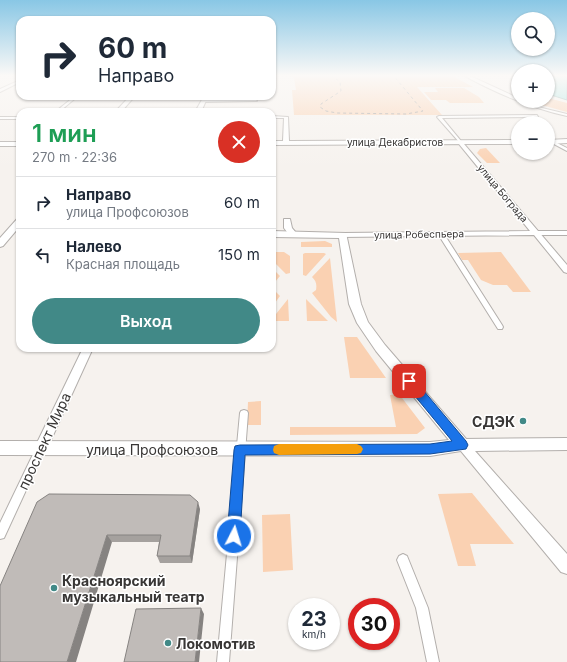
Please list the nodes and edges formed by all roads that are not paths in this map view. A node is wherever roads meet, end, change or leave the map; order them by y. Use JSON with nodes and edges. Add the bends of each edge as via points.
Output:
{"nodes":[{"id":1,"x":538,"y":108,"type":"edge"},
{"id":2,"x":560,"y":114,"type":"junction"},
{"id":3,"x":567,"y":115,"type":"edge"},
{"id":4,"x":511,"y":116,"type":"edge"},
{"id":5,"x":276,"y":117,"type":"edge"},
{"id":6,"x":0,"y":118,"type":"edge"},
{"id":7,"x":16,"y":118,"type":"edge"},
{"id":8,"x":567,"y":120,"type":"edge"},
{"id":9,"x":567,"y":141,"type":"edge"},
{"id":10,"x":460,"y":142,"type":"junction"},
{"id":11,"x":492,"y":142,"type":"junction"},
{"id":12,"x":511,"y":142,"type":"edge"},
{"id":13,"x":555,"y":142,"type":"edge"},
{"id":14,"x":16,"y":143,"type":"edge"},
{"id":15,"x":276,"y":143,"type":"edge"},
{"id":16,"x":286,"y":143,"type":"junction"},
{"id":17,"x":0,"y":144,"type":"edge"},
{"id":18,"x":555,"y":144,"type":"edge"},
{"id":19,"x":567,"y":150,"type":"edge"},
{"id":20,"x":471,"y":154,"type":"junction"},
{"id":21,"x":287,"y":221,"type":"dead end"},
{"id":22,"x":16,"y":225,"type":"edge"},
{"id":23,"x":537,"y":233,"type":"junction"},
{"id":24,"x":567,"y":233,"type":"edge"},
{"id":25,"x":276,"y":234,"type":"edge"},
{"id":26,"x":293,"y":234,"type":"junction"},
{"id":27,"x":440,"y":234,"type":"junction"},
{"id":28,"x":343,"y":235,"type":"junction"},
{"id":29,"x":3,"y":236,"type":"edge"},
{"id":30,"x":16,"y":236,"type":"edge"},
{"id":31,"x":0,"y":244,"type":"edge"},
{"id":32,"x":567,"y":270,"type":"edge"},
{"id":33,"x":500,"y":327,"type":"dead end"},
{"id":34,"x":86,"y":352,"type":"edge"},
{"id":35,"x":244,"y":413,"type":"dead end"},
{"id":36,"x":567,"y":444,"type":"edge"},
{"id":37,"x":462,"y":445,"type":"junction"},
{"id":38,"x":0,"y":448,"type":"edge"},
{"id":39,"x":40,"y":449,"type":"junction"},
{"id":40,"x":240,"y":450,"type":"junction"},
{"id":41,"x":0,"y":534,"type":"edge"},
{"id":42,"x":403,"y":560,"type":"dead end"},
{"id":43,"x":567,"y":566,"type":"edge"},
{"id":44,"x":223,"y":662,"type":"edge"},
{"id":45,"x":433,"y":662,"type":"edge"}],
"edges":[{"from":1,"to":2,"type":"main road"},
{"from":2,"to":3,"type":"main road"},
{"from":2,"to":8,"type":"main road"},
{"from":4,"to":10,"type":"street","name":"улица Бограда","via":[[439,117]]},
{"from":5,"to":16,"type":"main road","via":[[286,117]]},
{"from":6,"to":7,"type":"main road"},
{"from":9,"to":13,"type":"main road"},
{"from":10,"to":11,"type":"main road","name":"улица Декабристов"},
{"from":10,"to":16,"type":"main road","name":"улица Декабристов"},
{"from":10,"to":20,"type":"main road","name":"улица Бограда"},
{"from":11,"to":12,"type":"main road","name":"улица Декабристов"},
{"from":11,"to":20,"type":"main road","via":[[472,149]]},
{"from":14,"to":17,"type":"main road"},
{"from":15,"to":16,"type":"main road","name":"улица Декабристов"},
{"from":18,"to":19,"type":"street"},
{"from":20,"to":23,"type":"main road","name":"улица Бограда"},
{"from":21,"to":26,"type":"main road","via":[[288,228]]},
{"from":22,"to":29,"type":"main road"},
{"from":23,"to":24,"type":"street","name":"улица Робеспьера"},
{"from":23,"to":27,"type":"main road","name":"улица Робеспьера"},
{"from":23,"to":32,"type":"main road","name":"улица Бограда"},
{"from":25,"to":26,"type":"main road","name":"улица Робеспьера"},
{"from":26,"to":28,"type":"main road","name":"улица Робеспьера"},
{"from":27,"to":28,"type":"main road","name":"улица Робеспьера"},
{"from":27,"to":33,"type":"street"},
{"from":28,"to":37,"type":"main road","via":[[355,304],[363,324]]},
{"from":29,"to":30,"type":"main road"},
{"from":29,"to":31,"type":"main road"},
{"from":34,"to":39,"type":"main road","name":"проспект Мира"},
{"from":35,"to":40,"type":"street"},
{"from":36,"to":37,"type":"main road","name":"улица Профсоюзов"},
{"from":37,"to":40,"type":"main road","name":"улица Профсоюзов","via":[[430,449]]},
{"from":37,"to":43,"type":"main road"},
{"from":38,"to":39,"type":"main road","name":"улица Профсоюзов"},
{"from":39,"to":40,"type":"main road","name":"улица Профсоюзов"},
{"from":39,"to":41,"type":"street","name":"проспект Мира"},
{"from":40,"to":44,"type":"street"},
{"from":42,"to":45,"type":"street","via":[[422,608]]}]}
